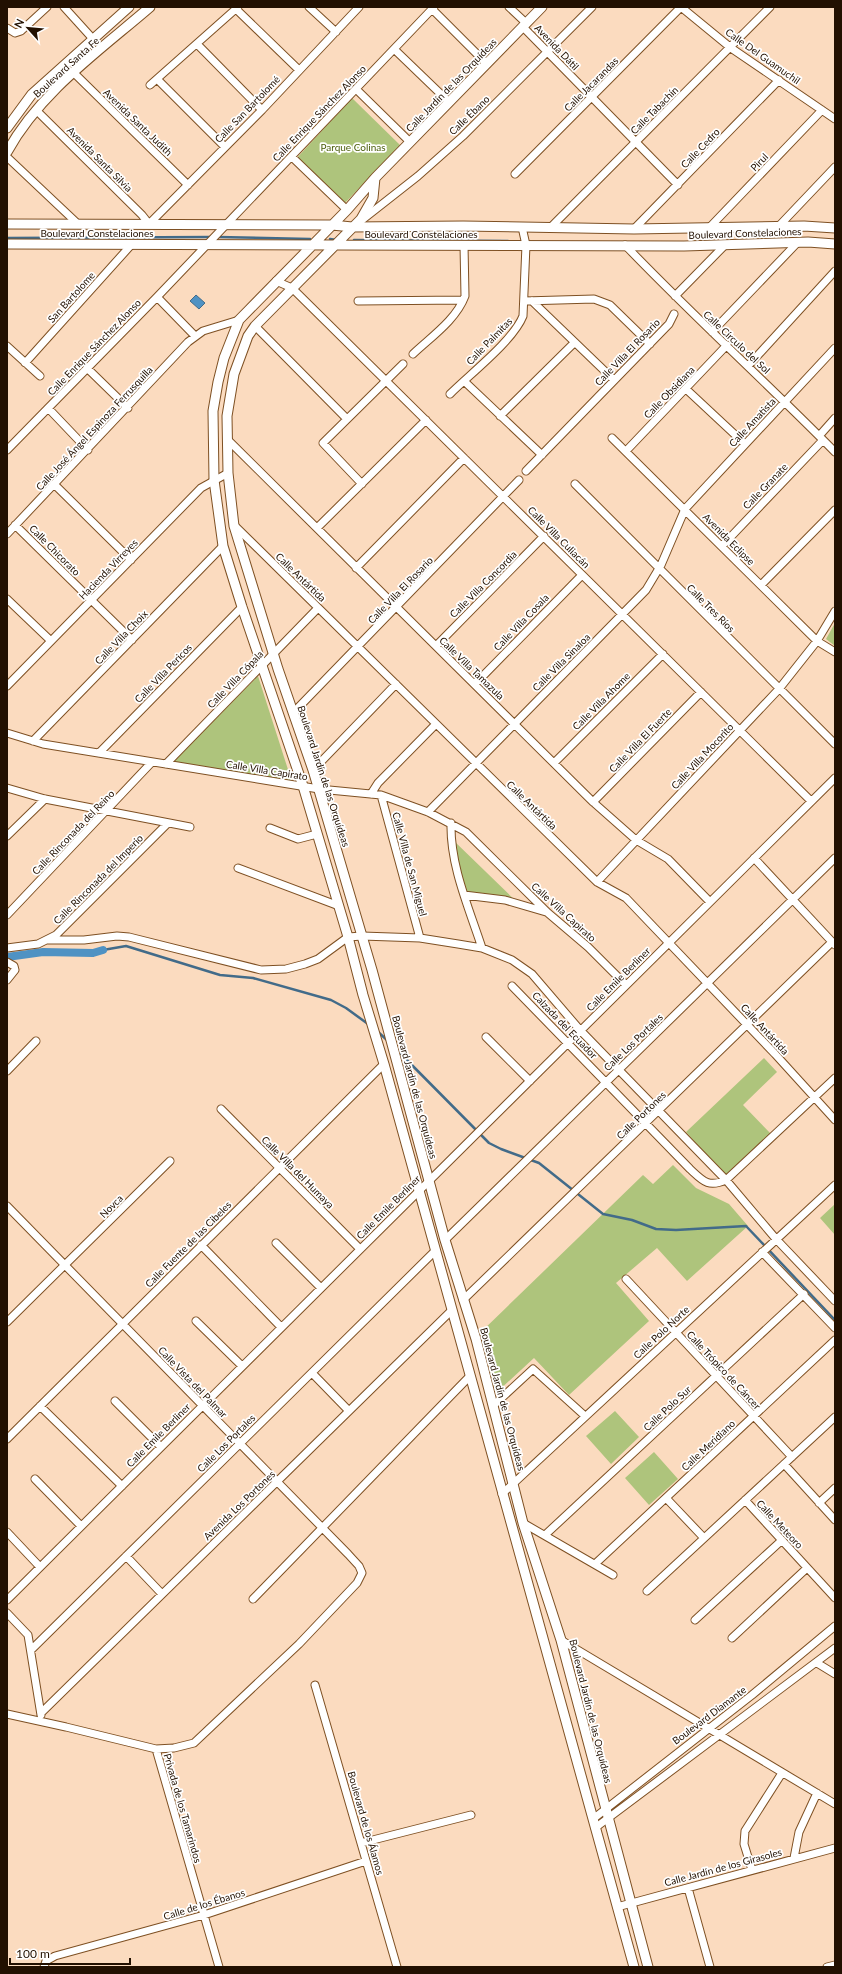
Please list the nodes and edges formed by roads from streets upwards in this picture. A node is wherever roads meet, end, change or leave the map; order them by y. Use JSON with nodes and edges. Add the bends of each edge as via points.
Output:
{"nodes":[{"id":1,"x":47,"y":7,"type":"edge"},
{"id":2,"x":64,"y":7,"type":"edge"},
{"id":3,"x":129,"y":7,"type":"edge"},
{"id":4,"x":150,"y":7,"type":"edge"},
{"id":5,"x":309,"y":7,"type":"edge"},
{"id":6,"x":359,"y":7,"type":"edge"},
{"id":7,"x":509,"y":7,"type":"edge"},
{"id":8,"x":542,"y":7,"type":"edge"},
{"id":9,"x":592,"y":7,"type":"edge"},
{"id":10,"x":681,"y":7,"type":"edge"},
{"id":11,"x":770,"y":7,"type":"edge"},
{"id":12,"x":237,"y":8,"type":"edge"},
{"id":13,"x":433,"y":8,"type":"edge"},
{"id":14,"x":525,"y":25,"type":"junction"},
{"id":15,"x":7,"y":28,"type":"edge"},
{"id":16,"x":336,"y":32,"type":"junction"},
{"id":17,"x":93,"y":40,"type":"junction"},
{"id":18,"x":196,"y":44,"type":"junction"},
{"id":19,"x":731,"y":48,"type":"junction"},
{"id":20,"x":394,"y":49,"type":"junction"},
{"id":21,"x":547,"y":52,"type":"junction"},
{"id":22,"x":487,"y":64,"type":"junction"},
{"id":23,"x":299,"y":70,"type":"junction"},
{"id":24,"x":74,"y":73,"type":"junction"},
{"id":25,"x":157,"y":79,"type":"junction"},
{"id":26,"x":779,"y":80,"type":"junction"},
{"id":27,"x":150,"y":85,"type":"dead end"},
{"id":28,"x":356,"y":89,"type":"junction"},
{"id":29,"x":592,"y":97,"type":"junction"},
{"id":30,"x":449,"y":102,"type":"junction"},
{"id":31,"x":36,"y":110,"type":"junction"},
{"id":32,"x":262,"y":110,"type":"junction"},
{"id":33,"x":822,"y":110,"type":"junction"},
{"id":34,"x":835,"y":119,"type":"edge"},
{"id":35,"x":7,"y":128,"type":"edge"},
{"id":36,"x":410,"y":142,"type":"junction"},
{"id":37,"x":636,"y":142,"type":"junction"},
{"id":38,"x":225,"y":147,"type":"junction"},
{"id":39,"x":7,"y":152,"type":"edge"},
{"id":40,"x":7,"y":157,"type":"edge"},
{"id":41,"x":292,"y":157,"type":"junction"},
{"id":42,"x":835,"y":167,"type":"edge"},
{"id":43,"x":515,"y":174,"type":"dead end"},
{"id":44,"x":375,"y":178,"type":"junction"},
{"id":45,"x":188,"y":185,"type":"junction"},
{"id":46,"x":678,"y":185,"type":"junction"},
{"id":47,"x":347,"y":210,"type":"junction"},
{"id":48,"x":7,"y":224,"type":"edge"},
{"id":49,"x":78,"y":224,"type":"junction"},
{"id":50,"x":149,"y":224,"type":"junction"},
{"id":51,"x":225,"y":225,"type":"junction"},
{"id":52,"x":332,"y":225,"type":"junction"},
{"id":53,"x":352,"y":227,"type":"junction"},
{"id":54,"x":551,"y":227,"type":"junction"},
{"id":55,"x":778,"y":227,"type":"junction"},
{"id":56,"x":709,"y":228,"type":"junction"},
{"id":57,"x":835,"y":228,"type":"edge"},
{"id":58,"x":523,"y":229,"type":"junction"},
{"id":59,"x":634,"y":229,"type":"junction"},
{"id":60,"x":684,"y":229,"type":"junction"},
{"id":61,"x":209,"y":242,"type":"junction"},
{"id":62,"x":798,"y":242,"type":"junction"},
{"id":63,"x":7,"y":244,"type":"edge"},
{"id":64,"x":132,"y":244,"type":"junction"},
{"id":65,"x":336,"y":244,"type":"junction"},
{"id":66,"x":526,"y":244,"type":"junction"},
{"id":67,"x":835,"y":244,"type":"edge"},
{"id":68,"x":311,"y":245,"type":"junction"},
{"id":69,"x":464,"y":245,"type":"junction"},
{"id":70,"x":625,"y":245,"type":"junction"},
{"id":71,"x":725,"y":245,"type":"junction"},
{"id":72,"x":684,"y":246,"type":"junction"},
{"id":73,"x":835,"y":271,"type":"edge"},
{"id":74,"x":276,"y":281,"type":"junction"},
{"id":75,"x":292,"y":288,"type":"junction"},
{"id":76,"x":674,"y":296,"type":"junction"},
{"id":77,"x":156,"y":297,"type":"junction"},
{"id":78,"x":463,"y":300,"type":"junction"},
{"id":79,"x":358,"y":301,"type":"dead end"},
{"id":80,"x":532,"y":301,"type":"junction"},
{"id":81,"x":524,"y":302,"type":"junction"},
{"id":82,"x":674,"y":314,"type":"dead end"},
{"id":83,"x":239,"y":320,"type":"junction"},
{"id":84,"x":255,"y":326,"type":"junction"},
{"id":85,"x":712,"y":332,"type":"junction"},
{"id":86,"x":195,"y":336,"type":"junction"},
{"id":87,"x":574,"y":343,"type":"junction"},
{"id":88,"x":650,"y":344,"type":"junction"},
{"id":89,"x":727,"y":345,"type":"junction"},
{"id":90,"x":835,"y":348,"type":"edge"},
{"id":91,"x":8,"y":349,"type":"edge"},
{"id":92,"x":414,"y":354,"type":"dead end"},
{"id":93,"x":25,"y":363,"type":"junction"},
{"id":94,"x":403,"y":364,"type":"dead end"},
{"id":95,"x":748,"y":366,"type":"junction"},
{"id":96,"x":87,"y":368,"type":"junction"},
{"id":97,"x":40,"y":376,"type":"dead end"},
{"id":98,"x":614,"y":380,"type":"junction"},
{"id":99,"x":386,"y":381,"type":"junction"},
{"id":100,"x":464,"y":381,"type":"junction"},
{"id":101,"x":686,"y":389,"type":"junction"},
{"id":102,"x":450,"y":394,"type":"dead end"},
{"id":103,"x":785,"y":401,"type":"junction"},
{"id":104,"x":48,"y":408,"type":"junction"},
{"id":105,"x":128,"y":408,"type":"junction"},
{"id":106,"x":500,"y":416,"type":"junction"},
{"id":107,"x":835,"y":418,"type":"edge"},
{"id":108,"x":347,"y":419,"type":"junction"},
{"id":109,"x":426,"y":420,"type":"junction"},
{"id":110,"x":612,"y":438,"type":"dead end"},
{"id":111,"x":821,"y":438,"type":"junction"},
{"id":112,"x":227,"y":439,"type":"junction"},
{"id":113,"x":745,"y":444,"type":"junction"},
{"id":114,"x":7,"y":450,"type":"edge"},
{"id":115,"x":88,"y":450,"type":"junction"},
{"id":116,"x":626,"y":451,"type":"junction"},
{"id":117,"x":835,"y":452,"type":"edge"},
{"id":118,"x":542,"y":455,"type":"junction"},
{"id":119,"x":464,"y":458,"type":"junction"},
{"id":120,"x":526,"y":471,"type":"dead end"},
{"id":121,"x":228,"y":473,"type":"junction"},
{"id":122,"x":214,"y":480,"type":"junction"},
{"id":123,"x":519,"y":480,"type":"dead end"},
{"id":124,"x":54,"y":484,"type":"junction"},
{"id":125,"x":362,"y":484,"type":"junction"},
{"id":126,"x":575,"y":484,"type":"dead end"},
{"id":127,"x":503,"y":496,"type":"junction"},
{"id":128,"x":685,"y":509,"type":"junction"},
{"id":129,"x":835,"y":510,"type":"edge"},
{"id":130,"x":15,"y":525,"type":"junction"},
{"id":131,"x":234,"y":526,"type":"junction"},
{"id":132,"x":317,"y":528,"type":"junction"},
{"id":133,"x":7,"y":534,"type":"edge"},
{"id":134,"x":544,"y":536,"type":"junction"},
{"id":135,"x":223,"y":546,"type":"junction"},
{"id":136,"x":722,"y":546,"type":"junction"},
{"id":137,"x":131,"y":560,"type":"junction"},
{"id":138,"x":356,"y":568,"type":"junction"},
{"id":139,"x":659,"y":570,"type":"junction"},
{"id":140,"x":582,"y":574,"type":"junction"},
{"id":141,"x":761,"y":585,"type":"junction"},
{"id":142,"x":7,"y":599,"type":"edge"},
{"id":143,"x":92,"y":600,"type":"junction"},
{"id":144,"x":242,"y":607,"type":"junction"},
{"id":145,"x":318,"y":608,"type":"junction"},
{"id":146,"x":396,"y":608,"type":"junction"},
{"id":147,"x":835,"y":611,"type":"edge"},
{"id":148,"x":622,"y":614,"type":"junction"},
{"id":149,"x":132,"y":640,"type":"junction"},
{"id":150,"x":818,"y":640,"type":"junction"},
{"id":151,"x":51,"y":641,"type":"junction"},
{"id":152,"x":436,"y":646,"type":"junction"},
{"id":153,"x":358,"y":647,"type":"junction"},
{"id":154,"x":835,"y":652,"type":"edge"},
{"id":155,"x":274,"y":654,"type":"junction"},
{"id":156,"x":663,"y":654,"type":"junction"},
{"id":157,"x":262,"y":666,"type":"junction"},
{"id":158,"x":8,"y":682,"type":"edge"},
{"id":159,"x":396,"y":684,"type":"junction"},
{"id":160,"x":475,"y":684,"type":"junction"},
{"id":161,"x":779,"y":689,"type":"junction"},
{"id":162,"x":702,"y":692,"type":"junction"},
{"id":163,"x":293,"y":713,"type":"junction"},
{"id":164,"x":436,"y":724,"type":"junction"},
{"id":165,"x":514,"y":724,"type":"junction"},
{"id":166,"x":740,"y":730,"type":"junction"},
{"id":167,"x":7,"y":733,"type":"edge"},
{"id":168,"x":33,"y":742,"type":"junction"},
{"id":169,"x":835,"y":744,"type":"edge"},
{"id":170,"x":99,"y":753,"type":"junction"},
{"id":171,"x":152,"y":762,"type":"junction"},
{"id":172,"x":554,"y":763,"type":"junction"},
{"id":173,"x":166,"y":764,"type":"junction"},
{"id":174,"x":475,"y":764,"type":"junction"},
{"id":175,"x":313,"y":770,"type":"junction"},
{"id":176,"x":835,"y":778,"type":"edge"},
{"id":177,"x":303,"y":786,"type":"junction"},
{"id":178,"x":7,"y":788,"type":"edge"},
{"id":179,"x":319,"y":789,"type":"junction"},
{"id":180,"x":370,"y":794,"type":"junction"},
{"id":181,"x":381,"y":795,"type":"junction"},
{"id":182,"x":44,"y":799,"type":"junction"},
{"id":183,"x":812,"y":801,"type":"junction"},
{"id":184,"x":593,"y":802,"type":"junction"},
{"id":185,"x":107,"y":811,"type":"junction"},
{"id":186,"x":428,"y":812,"type":"junction"},
{"id":187,"x":168,"y":823,"type":"junction"},
{"id":188,"x":451,"y":823,"type":"junction"},
{"id":189,"x":190,"y":827,"type":"dead end"},
{"id":190,"x":270,"y":828,"type":"dead end"},
{"id":191,"x":318,"y":834,"type":"junction"},
{"id":192,"x":7,"y":836,"type":"edge"},
{"id":193,"x":636,"y":840,"type":"junction"},
{"id":194,"x":754,"y":858,"type":"junction"},
{"id":195,"x":835,"y":858,"type":"edge"},
{"id":196,"x":238,"y":868,"type":"dead end"},
{"id":197,"x":597,"y":882,"type":"junction"},
{"id":198,"x":464,"y":895,"type":"junction"},
{"id":199,"x":792,"y":900,"type":"junction"},
{"id":200,"x":710,"y":902,"type":"junction"},
{"id":201,"x":338,"y":906,"type":"junction"},
{"id":202,"x":548,"y":913,"type":"junction"},
{"id":203,"x":7,"y":915,"type":"edge"},
{"id":204,"x":362,"y":936,"type":"junction"},
{"id":205,"x":348,"y":937,"type":"junction"},
{"id":206,"x":420,"y":938,"type":"junction"},
{"id":207,"x":49,"y":940,"type":"junction"},
{"id":208,"x":669,"y":943,"type":"junction"},
{"id":209,"x":833,"y":944,"type":"edge"},
{"id":210,"x":7,"y":948,"type":"edge"},
{"id":211,"x":482,"y":948,"type":"junction"},
{"id":212,"x":7,"y":962,"type":"edge"},
{"id":213,"x":7,"y":980,"type":"edge"},
{"id":214,"x":707,"y":983,"type":"junction"},
{"id":215,"x":626,"y":985,"type":"junction"},
{"id":216,"x":512,"y":986,"type":"dead end"},
{"id":217,"x":748,"y":1025,"type":"junction"},
{"id":218,"x":580,"y":1030,"type":"junction"},
{"id":219,"x":486,"y":1037,"type":"dead end"},
{"id":220,"x":36,"y":1041,"type":"dead end"},
{"id":221,"x":568,"y":1042,"type":"junction"},
{"id":222,"x":384,"y":1064,"type":"junction"},
{"id":223,"x":7,"y":1070,"type":"edge"},
{"id":224,"x":619,"y":1070,"type":"junction"},
{"id":225,"x":835,"y":1078,"type":"edge"},
{"id":226,"x":530,"y":1081,"type":"junction"},
{"id":227,"x":606,"y":1082,"type":"junction"},
{"id":228,"x":814,"y":1097,"type":"junction"},
{"id":229,"x":221,"y":1109,"type":"dead end"},
{"id":230,"x":659,"y":1111,"type":"junction"},
{"id":231,"x":835,"y":1120,"type":"edge"},
{"id":232,"x":646,"y":1124,"type":"junction"},
{"id":233,"x":170,"y":1161,"type":"dead end"},
{"id":234,"x":280,"y":1167,"type":"junction"},
{"id":235,"x":726,"y":1180,"type":"junction"},
{"id":236,"x":428,"y":1181,"type":"junction"},
{"id":237,"x":835,"y":1185,"type":"edge"},
{"id":238,"x":419,"y":1191,"type":"junction"},
{"id":239,"x":7,"y":1206,"type":"edge"},
{"id":240,"x":776,"y":1239,"type":"junction"},
{"id":241,"x":445,"y":1240,"type":"junction"},
{"id":242,"x":276,"y":1243,"type":"dead end"},
{"id":243,"x":201,"y":1245,"type":"junction"},
{"id":244,"x":360,"y":1249,"type":"junction"},
{"id":245,"x":435,"y":1251,"type":"junction"},
{"id":246,"x":762,"y":1252,"type":"junction"},
{"id":247,"x":66,"y":1266,"type":"junction"},
{"id":248,"x":626,"y":1279,"type":"dead end"},
{"id":249,"x":321,"y":1288,"type":"junction"},
{"id":250,"x":804,"y":1294,"type":"junction"},
{"id":251,"x":463,"y":1300,"type":"junction"},
{"id":252,"x":835,"y":1301,"type":"edge"},
{"id":253,"x":451,"y":1311,"type":"junction"},
{"id":254,"x":196,"y":1320,"type":"dead end"},
{"id":255,"x":7,"y":1322,"type":"edge"},
{"id":256,"x":123,"y":1324,"type":"junction"},
{"id":257,"x":281,"y":1328,"type":"junction"},
{"id":258,"x":835,"y":1328,"type":"edge"},
{"id":259,"x":676,"y":1332,"type":"junction"},
{"id":260,"x":835,"y":1340,"type":"edge"},
{"id":261,"x":242,"y":1366,"type":"junction"},
{"id":262,"x":312,"y":1373,"type":"junction"},
{"id":263,"x":716,"y":1376,"type":"junction"},
{"id":264,"x":469,"y":1377,"type":"junction"},
{"id":265,"x":115,"y":1401,"type":"dead end"},
{"id":266,"x":494,"y":1405,"type":"junction"},
{"id":267,"x":40,"y":1406,"type":"junction"},
{"id":268,"x":202,"y":1406,"type":"junction"},
{"id":269,"x":349,"y":1411,"type":"junction"},
{"id":270,"x":585,"y":1416,"type":"junction"},
{"id":271,"x":754,"y":1416,"type":"junction"},
{"id":272,"x":835,"y":1417,"type":"edge"},
{"id":273,"x":7,"y":1439,"type":"edge"},
{"id":274,"x":240,"y":1444,"type":"junction"},
{"id":275,"x":161,"y":1447,"type":"junction"},
{"id":276,"x":792,"y":1457,"type":"junction"},
{"id":277,"x":784,"y":1464,"type":"junction"},
{"id":278,"x":35,"y":1479,"type":"dead end"},
{"id":279,"x":277,"y":1482,"type":"junction"},
{"id":280,"x":514,"y":1482,"type":"junction"},
{"id":281,"x":122,"y":1486,"type":"junction"},
{"id":282,"x":835,"y":1488,"type":"edge"},
{"id":283,"x":502,"y":1494,"type":"junction"},
{"id":284,"x":666,"y":1498,"type":"junction"},
{"id":285,"x":745,"y":1500,"type":"junction"},
{"id":286,"x":819,"y":1503,"type":"junction"},
{"id":287,"x":835,"y":1520,"type":"edge"},
{"id":288,"x":523,"y":1523,"type":"junction"},
{"id":289,"x":81,"y":1526,"type":"junction"},
{"id":290,"x":322,"y":1528,"type":"junction"},
{"id":291,"x":7,"y":1532,"type":"edge"},
{"id":292,"x":545,"y":1535,"type":"junction"},
{"id":293,"x":704,"y":1538,"type":"junction"},
{"id":294,"x":781,"y":1541,"type":"junction"},
{"id":295,"x":126,"y":1556,"type":"junction"},
{"id":296,"x":595,"y":1564,"type":"junction"},
{"id":297,"x":40,"y":1566,"type":"junction"},
{"id":298,"x":807,"y":1568,"type":"junction"},
{"id":299,"x":613,"y":1575,"type":"dead end"},
{"id":300,"x":647,"y":1591,"type":"dead end"},
{"id":301,"x":162,"y":1594,"type":"junction"},
{"id":302,"x":835,"y":1598,"type":"edge"},
{"id":303,"x":253,"y":1599,"type":"dead end"},
{"id":304,"x":7,"y":1600,"type":"edge"},
{"id":305,"x":7,"y":1613,"type":"edge"},
{"id":306,"x":695,"y":1620,"type":"dead end"},
{"id":307,"x":835,"y":1626,"type":"edge"},
{"id":308,"x":732,"y":1638,"type":"dead end"},
{"id":309,"x":561,"y":1640,"type":"junction"},
{"id":310,"x":835,"y":1648,"type":"edge"},
{"id":311,"x":31,"y":1650,"type":"junction"},
{"id":312,"x":816,"y":1663,"type":"junction"},
{"id":313,"x":835,"y":1674,"type":"edge"},
{"id":314,"x":315,"y":1685,"type":"dead end"},
{"id":315,"x":41,"y":1713,"type":"junction"},
{"id":316,"x":7,"y":1714,"type":"edge"},
{"id":317,"x":40,"y":1721,"type":"junction"},
{"id":318,"x":708,"y":1728,"type":"junction"},
{"id":319,"x":719,"y":1735,"type":"junction"},
{"id":320,"x":156,"y":1749,"type":"junction"},
{"id":321,"x":782,"y":1773,"type":"junction"},
{"id":322,"x":817,"y":1793,"type":"junction"},
{"id":323,"x":835,"y":1804,"type":"edge"},
{"id":324,"x":604,"y":1808,"type":"junction"},
{"id":325,"x":471,"y":1815,"type":"dead end"},
{"id":326,"x":593,"y":1818,"type":"junction"},
{"id":327,"x":607,"y":1819,"type":"junction"},
{"id":328,"x":595,"y":1828,"type":"junction"},
{"id":329,"x":361,"y":1843,"type":"junction"},
{"id":330,"x":835,"y":1848,"type":"edge"},
{"id":331,"x":794,"y":1858,"type":"junction"},
{"id":332,"x":366,"y":1861,"type":"junction"},
{"id":333,"x":752,"y":1870,"type":"junction"},
{"id":334,"x":688,"y":1888,"type":"junction"},
{"id":335,"x":630,"y":1903,"type":"junction"},
{"id":336,"x":617,"y":1907,"type":"junction"},
{"id":337,"x":204,"y":1915,"type":"junction"},
{"id":338,"x":45,"y":1964,"type":"edge"},
{"id":339,"x":835,"y":1965,"type":"edge"},
{"id":340,"x":218,"y":1967,"type":"edge"},
{"id":341,"x":397,"y":1967,"type":"edge"},
{"id":342,"x":634,"y":1967,"type":"edge"},
{"id":343,"x":648,"y":1967,"type":"edge"},
{"id":344,"x":710,"y":1967,"type":"edge"},
{"id":345,"x":827,"y":1967,"type":"edge"}],
"edges":[{"from":1,"to":15,"type":"street","via":[[21,31],[15,33]]},
{"from":2,"to":17,"type":"street"},
{"from":3,"to":17,"type":"street","name":"Boulevard Santa Fe"},
{"from":4,"to":24,"type":"street","name":"Boulevard Santa Fe"},
{"from":5,"to":16,"type":"street"},
{"from":6,"to":16,"type":"street","name":"Calle San Bartolomé"},
{"from":7,"to":14,"type":"street","name":"Avenida Dátil"},
{"from":8,"to":14,"type":"street","name":"Calle Jardín de las Orquídeas"},
{"from":9,"to":21,"type":"street","name":"Calle Ébano"},
{"from":10,"to":19,"type":"street","name":"Calle Del Guamuchil"},
{"from":10,"to":29,"type":"street","name":"Calle Jacarandas"},
{"from":11,"to":19,"type":"street","name":"Calle Tabachín"},
{"from":12,"to":18,"type":"street"},
{"from":12,"to":23,"type":"street"},
{"from":13,"to":20,"type":"street","name":"Calle Enrique Sánchez Alonso"},
{"from":13,"to":22,"type":"street"},
{"from":14,"to":21,"type":"street","name":"Avenida Dátil"},
{"from":14,"to":22,"type":"street","name":"Calle Jardín de las Orquídeas"},
{"from":16,"to":23,"type":"street","name":"Calle San Bartolomé"},
{"from":17,"to":35,"type":"street","name":"Boulevard Santa Fe","via":[[32,94]]},
{"from":18,"to":25,"type":"street"},
{"from":18,"to":32,"type":"street"},
{"from":19,"to":26,"type":"street","name":"Calle Del Guamuchil"},
{"from":19,"to":37,"type":"street","name":"Calle Tabachín"},
{"from":20,"to":28,"type":"street","name":"Calle Enrique Sánchez Alonso"},
{"from":20,"to":30,"type":"street"},
{"from":21,"to":29,"type":"street","name":"Avenida Dátil"},
{"from":21,"to":53,"type":"street","name":"Calle Ébano","via":[[418,176]]},
{"from":22,"to":30,"type":"street","name":"Calle Jardín de las Orquídeas"},
{"from":23,"to":32,"type":"street","name":"Calle San Bartolomé"},
{"from":24,"to":31,"type":"street","name":"Boulevard Santa Fe","via":[[48,95]]},
{"from":24,"to":45,"type":"street","name":"Avenida Santa Judith"},
{"from":25,"to":27,"type":"street"},
{"from":25,"to":38,"type":"street"},
{"from":26,"to":33,"type":"street","name":"Calle Del Guamuchil"},
{"from":26,"to":46,"type":"street","name":"Calle Cedro"},
{"from":28,"to":36,"type":"street"},
{"from":28,"to":41,"type":"street","name":"Calle Enrique Sánchez Alonso"},
{"from":29,"to":37,"type":"street","name":"Avenida Dátil"},
{"from":29,"to":43,"type":"street","name":"Calle Jacarandas"},
{"from":30,"to":36,"type":"street","name":"Calle Jardín de las Orquídeas"},
{"from":31,"to":39,"type":"street","name":"Boulevard Santa Fe"},
{"from":31,"to":50,"type":"street","name":"Avenida Santa Silvia"},
{"from":32,"to":38,"type":"street","name":"Calle San Bartolomé"},
{"from":33,"to":34,"type":"street","name":"Calle Del Guamuchil"},
{"from":33,"to":56,"type":"street","name":"Pirul"},
{"from":36,"to":44,"type":"street","name":"Calle Jardín de las Orquídeas"},
{"from":37,"to":46,"type":"street","name":"Avenida Dátil"},
{"from":37,"to":54,"type":"street","name":"Calle Tabachín"},
{"from":38,"to":45,"type":"street","name":"Calle San Bartolomé"},
{"from":40,"to":49,"type":"street"},
{"from":41,"to":47,"type":"street"},
{"from":41,"to":51,"type":"street","name":"Calle Enrique Sánchez Alonso"},
{"from":42,"to":55,"type":"street"},
{"from":44,"to":47,"type":"street","name":"Calle Jardín de las Orquídeas"},
{"from":44,"to":53,"type":"street","via":[[372,198],[361,219]]},
{"from":45,"to":50,"type":"street","name":"Calle San Bartolomé"},
{"from":46,"to":59,"type":"street","name":"Calle Cedro"},
{"from":47,"to":52,"type":"street","name":"Calle Jardín de las Orquídeas"},
{"from":48,"to":49,"type":"street","name":"Boulevard Constelaciones"},
{"from":49,"to":50,"type":"street","name":"Boulevard Constelaciones"},
{"from":50,"to":51,"type":"street","name":"Boulevard Constelaciones"},
{"from":51,"to":52,"type":"street","name":"Boulevard Constelaciones"},
{"from":51,"to":61,"type":"street","name":"Calle Enrique Sánchez Alonso"},
{"from":52,"to":53,"type":"street","name":"Boulevard Constelaciones"},
{"from":52,"to":68,"type":"street","name":"Calle Jardín de las Orquídeas"},
{"from":53,"to":58,"type":"street","name":"Boulevard Constelaciones"},
{"from":53,"to":65,"type":"street","name":"Boulevard Jardín de las Orquídeas"},
{"from":54,"to":58,"type":"street","name":"Boulevard Constelaciones"},
{"from":54,"to":59,"type":"street","name":"Boulevard Constelaciones"},
{"from":55,"to":56,"type":"street","name":"Boulevard Constelaciones"},
{"from":55,"to":57,"type":"street","name":"Boulevard Constelaciones"},
{"from":56,"to":60,"type":"street","name":"Boulevard Constelaciones"},
{"from":58,"to":66,"type":"street","name":"Calle Palmitas"},
{"from":59,"to":60,"type":"street","name":"Boulevard Constelaciones"},
{"from":60,"to":72,"type":"street"},
{"from":61,"to":64,"type":"street","name":"Boulevard Constelaciones"},
{"from":61,"to":68,"type":"street","name":"Boulevard Constelaciones"},
{"from":61,"to":77,"type":"street","name":"Calle Enrique Sánchez Alonso"},
{"from":62,"to":67,"type":"street","name":"Boulevard Constelaciones"},
{"from":62,"to":71,"type":"street","name":"Boulevard Constelaciones"},
{"from":62,"to":85,"type":"street"},
{"from":63,"to":64,"type":"street","name":"Boulevard Constelaciones"},
{"from":64,"to":93,"type":"street","name":"San Bartolome"},
{"from":65,"to":68,"type":"street","name":"Boulevard Constelaciones"},
{"from":65,"to":69,"type":"street","name":"Boulevard Constelaciones"},
{"from":65,"to":75,"type":"street","name":"Boulevard Jardín de las Orquídeas"},
{"from":66,"to":69,"type":"street","name":"Boulevard Constelaciones"},
{"from":66,"to":70,"type":"street","name":"Boulevard Constelaciones"},
{"from":66,"to":81,"type":"street","name":"Calle Palmitas"},
{"from":68,"to":74,"type":"street"},
{"from":69,"to":78,"type":"street"},
{"from":70,"to":72,"type":"street","name":"Boulevard Constelaciones"},
{"from":70,"to":76,"type":"street","name":"Calle Círculo del Sol"},
{"from":71,"to":72,"type":"street","name":"Boulevard Constelaciones"},
{"from":71,"to":76,"type":"street"},
{"from":73,"to":95,"type":"street"},
{"from":74,"to":75,"type":"street"},
{"from":74,"to":83,"type":"street"},
{"from":75,"to":84,"type":"street","name":"Boulevard Jardín de las Orquídeas"},
{"from":75,"to":99,"type":"street","name":"Calle Villa Culiacán"},
{"from":76,"to":85,"type":"street","name":"Calle Círculo del Sol"},
{"from":77,"to":86,"type":"street"},
{"from":77,"to":96,"type":"street","name":"Calle Enrique Sánchez Alonso"},
{"from":78,"to":79,"type":"street"},
{"from":78,"to":92,"type":"street","via":[[449,320]]},
{"from":80,"to":81,"type":"street"},
{"from":80,"to":87,"type":"street"},
{"from":80,"to":88,"type":"street","via":[[602,301],[610,305]]},
{"from":81,"to":100,"type":"street","name":"Calle Palmitas","via":[[523,316],[517,326]]},
{"from":82,"to":88,"type":"street","name":"Calle Villa El Rosario","via":[[669,324]]},
{"from":83,"to":86,"type":"street","name":"Calle José Ángel Espinoza Ferrusquilla","via":[[216,326]]},
{"from":83,"to":122,"type":"street","via":[[224,358],[213,411]]},
{"from":84,"to":108,"type":"street"},
{"from":84,"to":112,"type":"street","name":"Boulevard Jardín de las Orquídeas","via":[[248,336],[234,374],[228,409]]},
{"from":85,"to":89,"type":"street","name":"Calle Círculo del Sol"},
{"from":86,"to":105,"type":"street","name":"Calle José Ángel Espinoza Ferrusquilla"},
{"from":87,"to":98,"type":"street"},
{"from":87,"to":106,"type":"street"},
{"from":88,"to":98,"type":"street","name":"Calle Villa El Rosario"},
{"from":89,"to":95,"type":"street","name":"Calle Círculo del Sol"},
{"from":89,"to":101,"type":"street","name":"Calle Obsidiana"},
{"from":90,"to":103,"type":"street","name":"Calle Amatista"},
{"from":91,"to":93,"type":"street"},
{"from":93,"to":97,"type":"street"},
{"from":94,"to":99,"type":"street"},
{"from":95,"to":103,"type":"street","name":"Calle Círculo del Sol"},
{"from":96,"to":104,"type":"street","name":"Calle Enrique Sánchez Alonso"},
{"from":96,"to":105,"type":"street"},
{"from":98,"to":118,"type":"street","name":"Calle Villa El Rosario"},
{"from":99,"to":108,"type":"street"},
{"from":99,"to":109,"type":"street","name":"Calle Villa Culiacán"},
{"from":100,"to":102,"type":"street","name":"Calle Palmitas"},
{"from":100,"to":106,"type":"street"},
{"from":101,"to":113,"type":"street"},
{"from":101,"to":116,"type":"street","name":"Calle Obsidiana"},
{"from":103,"to":111,"type":"street","name":"Calle Círculo del Sol"},
{"from":103,"to":113,"type":"street","name":"Calle Amatista"},
{"from":104,"to":114,"type":"street","name":"Calle Enrique Sánchez Alonso"},
{"from":104,"to":115,"type":"street"},
{"from":105,"to":115,"type":"street","name":"Calle José Ángel Espinoza Ferrusquilla"},
{"from":106,"to":118,"type":"street"},
{"from":107,"to":111,"type":"street","name":"Calle Granate"},
{"from":108,"to":125,"type":"street","via":[[323,443]]},
{"from":109,"to":119,"type":"street","name":"Calle Villa Culiacán"},
{"from":109,"to":125,"type":"street"},
{"from":110,"to":116,"type":"street","name":"Avenida Eclipse"},
{"from":111,"to":117,"type":"street","name":"Calle Círculo del Sol"},
{"from":111,"to":136,"type":"street","name":"Calle Granate"},
{"from":112,"to":121,"type":"street","name":"Boulevard Jardín de las Orquídeas"},
{"from":112,"to":132,"type":"street","name":"Calle Villa Tamazula"},
{"from":113,"to":128,"type":"street","name":"Calle Amatista"},
{"from":115,"to":124,"type":"street","name":"Calle José Ángel Espinoza Ferrusquilla"},
{"from":116,"to":128,"type":"street","name":"Avenida Eclipse"},
{"from":118,"to":120,"type":"street","name":"Calle Villa El Rosario"},
{"from":119,"to":127,"type":"street","name":"Calle Villa Culiacán"},
{"from":119,"to":138,"type":"street"},
{"from":121,"to":122,"type":"street","name":"Hacienda Virreyes"},
{"from":121,"to":131,"type":"street","name":"Boulevard Jardín de las Orquídeas"},
{"from":122,"to":135,"type":"street"},
{"from":122,"to":137,"type":"street","name":"Hacienda Virreyes","via":[[201,488]]},
{"from":123,"to":127,"type":"street","name":"Calle Villa El Rosario"},
{"from":124,"to":130,"type":"street","name":"Calle José Ángel Espinoza Ferrusquilla"},
{"from":124,"to":137,"type":"street"},
{"from":125,"to":132,"type":"street"},
{"from":126,"to":139,"type":"street","name":"Calle Tres Ríos"},
{"from":127,"to":134,"type":"street","name":"Calle Villa Culiacán"},
{"from":127,"to":146,"type":"street","name":"Calle Villa El Rosario"},
{"from":128,"to":136,"type":"street","name":"Avenida Eclipse"},
{"from":128,"to":139,"type":"street","name":"Calle Villa Sinaloa"},
{"from":129,"to":141,"type":"street"},
{"from":130,"to":133,"type":"street","name":"Calle José Ángel Espinoza Ferrusquilla"},
{"from":130,"to":143,"type":"street","name":"Calle Chicorato"},
{"from":131,"to":145,"type":"street","name":"Calle Antártida"},
{"from":131,"to":155,"type":"street","name":"Boulevard Jardín de las Orquídeas"},
{"from":132,"to":138,"type":"street","name":"Calle Villa Tamazula"},
{"from":134,"to":140,"type":"street","name":"Calle Villa Culiacán"},
{"from":134,"to":152,"type":"street","name":"Calle Villa Concordia"},
{"from":135,"to":144,"type":"street"},
{"from":135,"to":149,"type":"street","name":"Calle Villa Choix"},
{"from":136,"to":141,"type":"street","name":"Avenida Eclipse"},
{"from":137,"to":143,"type":"street","name":"Hacienda Virreyes"},
{"from":138,"to":146,"type":"street","name":"Calle Villa Tamazula"},
{"from":139,"to":148,"type":"street","name":"Calle Villa Sinaloa","via":[[646,590]]},
{"from":139,"to":161,"type":"street","name":"Calle Tres Ríos"},
{"from":140,"to":148,"type":"street","name":"Calle Villa Culiacán"},
{"from":140,"to":160,"type":"street","name":"Calle Villa Cosala"},
{"from":141,"to":150,"type":"street","name":"Avenida Eclipse"},
{"from":142,"to":151,"type":"street"},
{"from":143,"to":149,"type":"street","name":"Calle Chicorato"},
{"from":143,"to":151,"type":"street","name":"Hacienda Virreyes"},
{"from":144,"to":157,"type":"street"},
{"from":144,"to":170,"type":"street","name":"Calle Villa Pericos"},
{"from":145,"to":153,"type":"street","name":"Calle Antártida"},
{"from":145,"to":155,"type":"street","name":"Calle Villa Cópala"},
{"from":146,"to":152,"type":"street","name":"Calle Villa Tamazula"},
{"from":146,"to":153,"type":"street","name":"Calle Villa El Rosario"},
{"from":147,"to":150,"type":"street","name":"Calle Villa Mocorito"},
{"from":148,"to":156,"type":"street","name":"Calle Villa Culiacán"},
{"from":148,"to":165,"type":"street","name":"Calle Villa Sinaloa"},
{"from":149,"to":168,"type":"street","name":"Calle Villa Choix"},
{"from":150,"to":154,"type":"street","name":"Avenida Eclipse"},
{"from":150,"to":161,"type":"street","name":"Calle Villa Mocorito"},
{"from":151,"to":158,"type":"street","name":"Hacienda Virreyes"},
{"from":152,"to":160,"type":"street","name":"Calle Villa Tamazula"},
{"from":153,"to":159,"type":"street","name":"Calle Antártida"},
{"from":153,"to":163,"type":"street","name":"Calle Villa El Rosario"},
{"from":155,"to":157,"type":"street","name":"Calle Villa Cópala"},
{"from":155,"to":163,"type":"street","name":"Boulevard Jardín de las Orquídeas"},
{"from":156,"to":162,"type":"street","name":"Calle Villa Culiacán"},
{"from":156,"to":172,"type":"street","name":"Calle Villa Ahome"},
{"from":157,"to":173,"type":"street","name":"Calle Villa Cópala"},
{"from":157,"to":177,"type":"street"},
{"from":159,"to":164,"type":"street","name":"Calle Antártida"},
{"from":159,"to":175,"type":"street"},
{"from":160,"to":165,"type":"street","name":"Calle Villa Tamazula"},
{"from":161,"to":166,"type":"street","name":"Calle Villa Mocorito"},
{"from":161,"to":169,"type":"street","name":"Calle Tres Ríos"},
{"from":162,"to":166,"type":"street","name":"Calle Villa Culiacán"},
{"from":162,"to":184,"type":"street","name":"Calle Villa El Fuerte"},
{"from":163,"to":175,"type":"street","name":"Boulevard Jardín de las Orquídeas"},
{"from":164,"to":174,"type":"street","name":"Calle Antártida"},
{"from":164,"to":180,"type":"street"},
{"from":165,"to":172,"type":"street","name":"Calle Villa Tamazula"},
{"from":165,"to":174,"type":"street","name":"Calle Villa Sinaloa"},
{"from":166,"to":183,"type":"street","name":"Calle Villa Culiacán"},
{"from":166,"to":193,"type":"street","name":"Calle Villa Mocorito"},
{"from":167,"to":168,"type":"street","name":"Calle Villa Capirato"},
{"from":168,"to":170,"type":"street","name":"Calle Villa Capirato"},
{"from":170,"to":171,"type":"street","name":"Calle Villa Capirato"},
{"from":171,"to":173,"type":"street","name":"Calle Villa Capirato"},
{"from":171,"to":185,"type":"street","name":"Calle Rinconada del Reino"},
{"from":172,"to":184,"type":"street","name":"Calle Villa Tamazula"},
{"from":173,"to":177,"type":"street","name":"Calle Villa Capirato"},
{"from":174,"to":186,"type":"street","name":"Calle Villa Sinaloa"},
{"from":174,"to":197,"type":"street","name":"Calle Antártida"},
{"from":175,"to":179,"type":"street","name":"Boulevard Jardín de las Orquídeas"},
{"from":176,"to":183,"type":"street","name":"Calle Emile Berliner"},
{"from":177,"to":179,"type":"street","name":"Calle Villa Capirato"},
{"from":177,"to":191,"type":"street"},
{"from":178,"to":182,"type":"street"},
{"from":179,"to":180,"type":"street","name":"Calle Villa Capirato"},
{"from":179,"to":204,"type":"street","name":"Boulevard Jardín de las Orquídeas"},
{"from":180,"to":181,"type":"street","name":"Calle Villa Capirato"},
{"from":181,"to":186,"type":"street","name":"Calle Villa Capirato"},
{"from":181,"to":206,"type":"street","name":"Calle Villa de San Miguel"},
{"from":182,"to":185,"type":"street"},
{"from":182,"to":192,"type":"street"},
{"from":183,"to":194,"type":"street","name":"Calle Emile Berliner"},
{"from":184,"to":193,"type":"street","name":"Calle Villa Tamazula"},
{"from":185,"to":187,"type":"street"},
{"from":185,"to":203,"type":"street","name":"Calle Rinconada del Reino"},
{"from":186,"to":188,"type":"street","name":"Calle Villa Capirato"},
{"from":187,"to":189,"type":"street"},
{"from":187,"to":207,"type":"street","name":"Calle Rinconada del Imperio"},
{"from":188,"to":198,"type":"street","via":[[454,860]]},
{"from":188,"to":202,"type":"street","name":"Calle Villa Capirato","via":[[466,832]]},
{"from":190,"to":191,"type":"street","via":[[298,839]]},
{"from":191,"to":201,"type":"street"},
{"from":193,"to":197,"type":"street","name":"Calle Villa Mocorito"},
{"from":193,"to":200,"type":"street","name":"Calle Villa Tamazula","via":[[668,859]]},
{"from":194,"to":199,"type":"street"},
{"from":194,"to":200,"type":"street","name":"Calle Emile Berliner"},
{"from":195,"to":199,"type":"street","name":"Calle Los Portales"},
{"from":196,"to":201,"type":"street"},
{"from":197,"to":208,"type":"street","name":"Calle Antártida","via":[[626,898]]},
{"from":198,"to":202,"type":"street","via":[[505,900]]},
{"from":198,"to":211,"type":"street"},
{"from":199,"to":209,"type":"street"},
{"from":199,"to":214,"type":"street","name":"Calle Los Portales"},
{"from":200,"to":208,"type":"street","name":"Calle Emile Berliner"},
{"from":201,"to":205,"type":"street"},
{"from":202,"to":215,"type":"street","name":"Calle Villa Capirato","via":[[588,946]]},
{"from":204,"to":205,"type":"street","name":"Calzada del Ecuador"},
{"from":204,"to":206,"type":"street","name":"Calzada del Ecuador"},
{"from":204,"to":236,"type":"street","name":"Boulevard Jardín de las Orquídeas"},
{"from":205,"to":207,"type":"street","via":[[318,959],[286,969],[270,970],[255,969],[130,937]]},
{"from":205,"to":222,"type":"street"},
{"from":206,"to":211,"type":"street","name":"Calzada del Ecuador"},
{"from":207,"to":210,"type":"street","name":"Calle Rinconada del Imperio"},
{"from":208,"to":214,"type":"street","name":"Calle Antártida"},
{"from":208,"to":215,"type":"street","name":"Calle Emile Berliner"},
{"from":209,"to":217,"type":"street","name":"Calle Portones"},
{"from":211,"to":218,"type":"street","name":"Calzada del Ecuador","via":[[512,960],[532,974]]},
{"from":212,"to":213,"type":"street","via":[[14,966],[15,970]]},
{"from":214,"to":217,"type":"street","name":"Calle Antártida"},
{"from":214,"to":224,"type":"street","name":"Calle Los Portales"},
{"from":215,"to":218,"type":"street","name":"Calle Emile Berliner"},
{"from":216,"to":221,"type":"street","name":"Calzada del Ecuador"},
{"from":217,"to":228,"type":"street","name":"Calle Antártida"},
{"from":217,"to":230,"type":"street","name":"Calle Portones"},
{"from":218,"to":221,"type":"street","name":"Calle Emile Berliner"},
{"from":218,"to":224,"type":"street","name":"Calzada del Ecuador"},
{"from":219,"to":226,"type":"street"},
{"from":220,"to":223,"type":"street"},
{"from":221,"to":226,"type":"street","name":"Calle Emile Berliner"},
{"from":221,"to":227,"type":"street","name":"Calzada del Ecuador"},
{"from":222,"to":234,"type":"street","name":"Calle Fuente de las Cibeles"},
{"from":222,"to":238,"type":"street"},
{"from":224,"to":227,"type":"street","name":"Calle Los Portales"},
{"from":224,"to":230,"type":"street","name":"Calzada del Ecuador"},
{"from":225,"to":228,"type":"street"},
{"from":226,"to":236,"type":"street","name":"Calle Emile Berliner"},
{"from":227,"to":232,"type":"street","name":"Calzada del Ecuador"},
{"from":227,"to":241,"type":"street","name":"Calle Los Portales"},
{"from":228,"to":231,"type":"street","name":"Calle Antártida"},
{"from":228,"to":235,"type":"street"},
{"from":229,"to":234,"type":"street","name":"Calle Villa del Humaya"},
{"from":230,"to":232,"type":"street","name":"Calle Portones"},
{"from":230,"to":235,"type":"street","name":"Calzada del Ecuador"},
{"from":232,"to":235,"type":"street","name":"Calzada del Ecuador","via":[[701,1179],[709,1184]]},
{"from":232,"to":251,"type":"street","name":"Calle Portones"},
{"from":233,"to":247,"type":"street","name":"Novca"},
{"from":234,"to":243,"type":"street","name":"Calle Fuente de las Cibeles"},
{"from":234,"to":244,"type":"street","name":"Calle Villa del Humaya"},
{"from":235,"to":240,"type":"street","name":"Calzada del Ecuador"},
{"from":236,"to":238,"type":"street","name":"Calle Emile Berliner"},
{"from":236,"to":241,"type":"street","name":"Boulevard Jardín de las Orquídeas"},
{"from":237,"to":240,"type":"street","name":"Calle Polo Norte"},
{"from":238,"to":244,"type":"street","name":"Calle Emile Berliner"},
{"from":238,"to":245,"type":"street"},
{"from":239,"to":247,"type":"street","name":"Calle Vista del Palmar"},
{"from":240,"to":246,"type":"street","name":"Calle Polo Norte"},
{"from":240,"to":252,"type":"street","name":"Calzada del Ecuador"},
{"from":241,"to":251,"type":"street","name":"Boulevard Jardín de las Orquídeas"},
{"from":242,"to":249,"type":"street"},
{"from":243,"to":256,"type":"street","name":"Calle Fuente de las Cibeles"},
{"from":243,"to":257,"type":"street"},
{"from":244,"to":249,"type":"street","name":"Calle Emile Berliner"},
{"from":245,"to":253,"type":"street"},
{"from":245,"to":262,"type":"street","name":"Calle Los Portales"},
{"from":246,"to":250,"type":"street"},
{"from":246,"to":259,"type":"street","name":"Calle Polo Norte"},
{"from":247,"to":255,"type":"street","name":"Novca"},
{"from":247,"to":256,"type":"street","name":"Calle Vista del Palmar"},
{"from":248,"to":259,"type":"street","name":"Calle Trópico de Cáncer"},
{"from":249,"to":257,"type":"street","name":"Calle Emile Berliner"},
{"from":250,"to":258,"type":"street"},
{"from":250,"to":263,"type":"street","name":"Calle Polo Sur"},
{"from":251,"to":266,"type":"street","name":"Boulevard Jardín de las Orquídeas"},
{"from":253,"to":264,"type":"street"},
{"from":253,"to":269,"type":"street","name":"Avenida Los Portones"},
{"from":254,"to":261,"type":"street"},
{"from":256,"to":267,"type":"street","name":"Calle Fuente de las Cibeles"},
{"from":256,"to":268,"type":"street","name":"Calle Vista del Palmar"},
{"from":257,"to":261,"type":"street","name":"Calle Emile Berliner"},
{"from":259,"to":263,"type":"street","name":"Calle Trópico de Cáncer"},
{"from":259,"to":270,"type":"street","name":"Calle Polo Norte"},
{"from":260,"to":271,"type":"street","name":"Calle Meridiano"},
{"from":261,"to":268,"type":"street","name":"Calle Emile Berliner"},
{"from":262,"to":269,"type":"street"},
{"from":262,"to":274,"type":"street","name":"Calle Los Portales"},
{"from":263,"to":271,"type":"street","name":"Calle Trópico de Cáncer"},
{"from":263,"to":292,"type":"street","name":"Calle Polo Sur"},
{"from":264,"to":283,"type":"street"},
{"from":264,"to":290,"type":"street"},
{"from":265,"to":275,"type":"street"},
{"from":266,"to":270,"type":"street","via":[[533,1369]]},
{"from":266,"to":280,"type":"street","name":"Boulevard Jardín de las Orquídeas"},
{"from":267,"to":273,"type":"street","name":"Calle Fuente de las Cibeles"},
{"from":267,"to":281,"type":"street"},
{"from":268,"to":274,"type":"street","name":"Calle Vista del Palmar"},
{"from":268,"to":275,"type":"street","name":"Calle Emile Berliner"},
{"from":269,"to":279,"type":"street","name":"Avenida Los Portones"},
{"from":270,"to":280,"type":"street","name":"Calle Polo Norte"},
{"from":271,"to":276,"type":"street","name":"Calle Trópico de Cáncer"},
{"from":271,"to":284,"type":"street","name":"Calle Meridiano"},
{"from":272,"to":276,"type":"street","name":"Calle Meteoro"},
{"from":274,"to":279,"type":"street","name":"Calle Vista del Palmar"},
{"from":274,"to":295,"type":"street","name":"Calle Los Portales"},
{"from":275,"to":281,"type":"street","name":"Calle Emile Berliner"},
{"from":276,"to":277,"type":"street","name":"Calle Meteoro"},
{"from":277,"to":285,"type":"street","name":"Calle Meteoro"},
{"from":277,"to":286,"type":"street"},
{"from":278,"to":289,"type":"street"},
{"from":279,"to":290,"type":"street","name":"Calle Vista del Palmar"},
{"from":279,"to":301,"type":"street","name":"Avenida Los Portones"},
{"from":280,"to":283,"type":"street","name":"Calle Polo Norte"},
{"from":280,"to":288,"type":"street","name":"Boulevard Jardín de las Orquídeas"},
{"from":281,"to":289,"type":"street","name":"Calle Emile Berliner"},
{"from":282,"to":286,"type":"street"},
{"from":283,"to":326,"type":"street"},
{"from":284,"to":293,"type":"street"},
{"from":284,"to":296,"type":"street","name":"Calle Meridiano"},
{"from":285,"to":293,"type":"street"},
{"from":285,"to":294,"type":"street","name":"Calle Meteoro"},
{"from":286,"to":287,"type":"street"},
{"from":288,"to":292,"type":"street"},
{"from":288,"to":309,"type":"street","name":"Boulevard Jardín de las Orquídeas"},
{"from":289,"to":297,"type":"street","name":"Calle Emile Berliner"},
{"from":290,"to":303,"type":"street"},
{"from":290,"to":320,"type":"street","name":"Calle Vista del Palmar","via":[[360,1566],[362,1573],[357,1583],[299,1644],[194,1743]]},
{"from":291,"to":297,"type":"street"},
{"from":292,"to":296,"type":"street"},
{"from":293,"to":300,"type":"street"},
{"from":294,"to":298,"type":"street","name":"Calle Meteoro"},
{"from":294,"to":306,"type":"street"},
{"from":295,"to":301,"type":"street"},
{"from":295,"to":311,"type":"street","name":"Calle Los Portales"},
{"from":296,"to":299,"type":"street"},
{"from":297,"to":304,"type":"street","name":"Calle Emile Berliner"},
{"from":298,"to":302,"type":"street","name":"Calle Meteoro"},
{"from":298,"to":308,"type":"street"},
{"from":301,"to":315,"type":"street","name":"Avenida Los Portones"},
{"from":305,"to":311,"type":"street","via":[[26,1632]]},
{"from":307,"to":318,"type":"street","name":"Boulevard Diamante"},
{"from":309,"to":318,"type":"street"},
{"from":309,"to":324,"type":"street","name":"Boulevard Jardín de las Orquídeas"},
{"from":310,"to":312,"type":"street"},
{"from":311,"to":315,"type":"street"},
{"from":312,"to":313,"type":"street"},
{"from":312,"to":319,"type":"street"},
{"from":314,"to":329,"type":"street","name":"Boulevard de los Álamos"},
{"from":315,"to":317,"type":"street"},
{"from":316,"to":317,"type":"street","name":"Privada de los Tamarindos"},
{"from":317,"to":320,"type":"street","name":"Privada de los Tamarindos"},
{"from":318,"to":319,"type":"street"},
{"from":318,"to":324,"type":"street","name":"Boulevard Diamante"},
{"from":319,"to":321,"type":"street"},
{"from":319,"to":327,"type":"street"},
{"from":320,"to":337,"type":"street","name":"Privada de los Tamarindos"},
{"from":321,"to":322,"type":"street"},
{"from":321,"to":333,"type":"street","via":[[745,1831],[744,1844]]},
{"from":322,"to":323,"type":"street"},
{"from":322,"to":331,"type":"street","via":[[800,1832]]},
{"from":324,"to":326,"type":"street","name":"Boulevard Diamante"},
{"from":324,"to":327,"type":"street","name":"Boulevard Jardín de las Orquídeas"},
{"from":325,"to":329,"type":"street"},
{"from":326,"to":328,"type":"street"},
{"from":327,"to":328,"type":"street"},
{"from":327,"to":335,"type":"street","name":"Boulevard Jardín de las Orquídeas"},
{"from":328,"to":336,"type":"street"},
{"from":329,"to":332,"type":"street","name":"Boulevard de los Álamos"},
{"from":330,"to":331,"type":"street","name":"Calle Jardín de los Girasoles"},
{"from":331,"to":333,"type":"street","name":"Calle Jardín de los Girasoles"},
{"from":332,"to":337,"type":"street","name":"Calle de los Ébanos"},
{"from":332,"to":341,"type":"street","name":"Boulevard de los Álamos"},
{"from":333,"to":334,"type":"street","name":"Calle Jardín de los Girasoles"},
{"from":334,"to":335,"type":"street","name":"Calle Jardín de los Girasoles"},
{"from":334,"to":344,"type":"street"},
{"from":335,"to":336,"type":"street","name":"Calle Jardín de los Girasoles"},
{"from":335,"to":343,"type":"street","name":"Boulevard Jardín de las Orquídeas"},
{"from":336,"to":342,"type":"street"},
{"from":337,"to":338,"type":"street","name":"Calle de los Ébanos","via":[[55,1956]]},
{"from":337,"to":340,"type":"street","name":"Privada de los Tamarindos"},
{"from":339,"to":345,"type":"street"}]}
